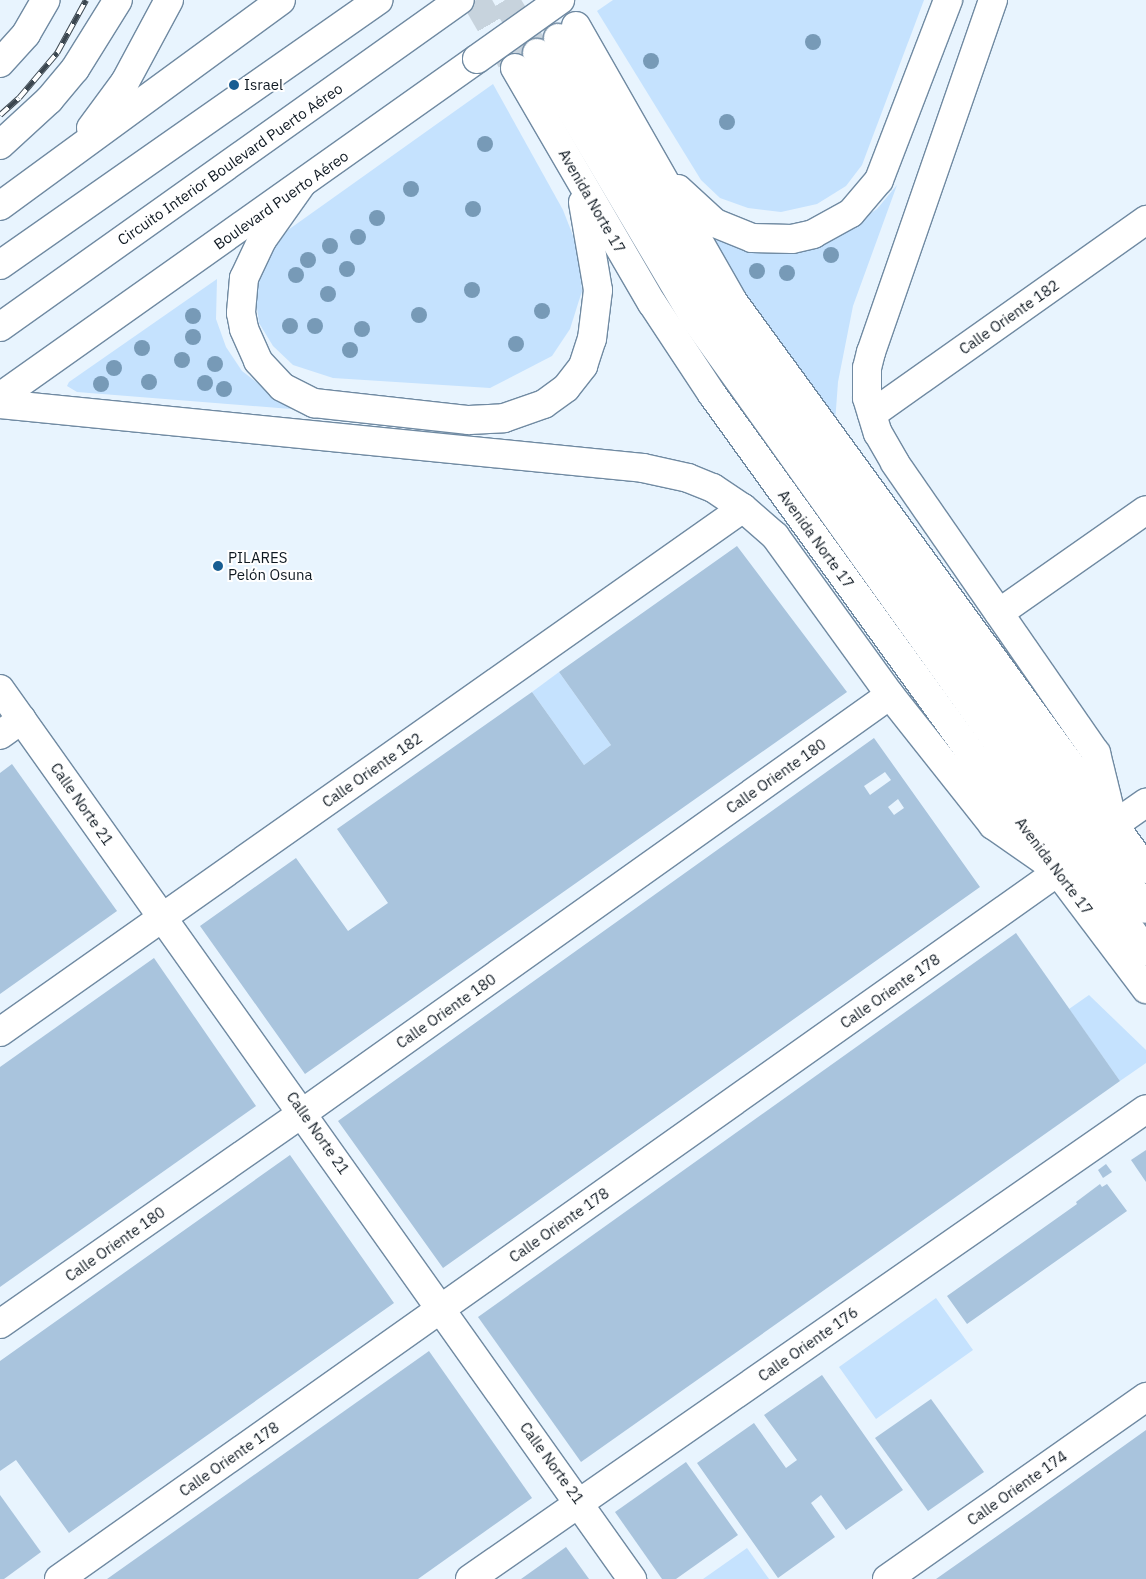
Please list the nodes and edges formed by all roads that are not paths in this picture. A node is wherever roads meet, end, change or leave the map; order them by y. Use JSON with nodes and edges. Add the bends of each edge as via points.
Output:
{"nodes":[{"id":1,"x":46,"y":0,"type":"edge"},
{"id":2,"x":118,"y":0,"type":"edge"},
{"id":3,"x":170,"y":0,"type":"edge"},
{"id":4,"x":281,"y":0,"type":"edge"},
{"id":5,"x":378,"y":0,"type":"edge"},
{"id":6,"x":560,"y":0,"type":"edge"},
{"id":7,"x":948,"y":0,"type":"edge"},
{"id":8,"x":993,"y":0,"type":"edge"},
{"id":9,"x":454,"y":4,"type":"edge"},
{"id":10,"x":557,"y":39,"type":"junction"},
{"id":11,"x":0,"y":63,"type":"edge"},
{"id":12,"x":516,"y":68,"type":"tunnel mouth"},
{"id":13,"x":0,"y":145,"type":"edge"},
{"id":14,"x":72,"y":152,"type":"junction"},
{"id":15,"x":650,"y":154,"type":"junction"},
{"id":16,"x":578,"y":179,"type":"junction"},
{"id":17,"x":301,"y":185,"type":"junction"},
{"id":18,"x":0,"y":206,"type":"edge"},
{"id":19,"x":1146,"y":220,"type":"edge"},
{"id":20,"x":0,"y":265,"type":"edge"},
{"id":21,"x":0,"y":327,"type":"edge"},
{"id":22,"x":0,"y":397,"type":"edge"},
{"id":23,"x":0,"y":404,"type":"edge"},
{"id":24,"x":872,"y":414,"type":"junction"},
{"id":25,"x":743,"y":508,"type":"junction"},
{"id":26,"x":1146,"y":510,"type":"edge"},
{"id":27,"x":999,"y":613,"type":"junction"},
{"id":28,"x":0,"y":689,"type":"edge"},
{"id":29,"x":890,"y":695,"type":"junction"},
{"id":30,"x":22,"y":720,"type":"junction"},
{"id":31,"x":0,"y":735,"type":"edge"},
{"id":32,"x":1146,"y":803,"type":"edge"},
{"id":33,"x":1114,"y":826,"type":"junction"},
{"id":34,"x":1146,"y":869,"type":"edge"},
{"id":35,"x":1059,"y":871,"type":"junction"},
{"id":36,"x":1146,"y":910,"type":"edge"},
{"id":37,"x":162,"y":918,"type":"junction"},
{"id":38,"x":1146,"y":951,"type":"edge"},
{"id":39,"x":1146,"y":989,"type":"edge"},
{"id":40,"x":0,"y":1032,"type":"edge"},
{"id":41,"x":1146,"y":1109,"type":"edge"},
{"id":42,"x":304,"y":1112,"type":"junction"},
{"id":43,"x":441,"y":1309,"type":"junction"},
{"id":44,"x":0,"y":1324,"type":"edge"},
{"id":45,"x":1146,"y":1397,"type":"edge"},
{"id":46,"x":580,"y":1502,"type":"junction"},
{"id":47,"x":59,"y":1579,"type":"edge"},
{"id":48,"x":470,"y":1579,"type":"edge"},
{"id":49,"x":632,"y":1579,"type":"edge"},
{"id":50,"x":887,"y":1579,"type":"edge"}],
"edges":[{"from":1,"to":11,"type":"main road","via":[[26,34]]},
{"from":2,"to":13,"type":"main road","via":[[76,69],[49,100]]},
{"from":3,"to":14,"type":"main road","via":[[125,82]]},
{"from":4,"to":14,"type":"main road"},
{"from":5,"to":20,"type":"main road"},
{"from":6,"to":17,"type":"main road","name":"Boulevard Puerto Aéreo","bridge":true},
{"from":7,"to":15,"type":"main road","via":[[879,180],[857,208],[833,225],[792,239],[752,238],[733,232],[699,211]]},
{"from":8,"to":24,"type":"main road","via":[[871,352],[866,385]]},
{"from":9,"to":21,"type":"main road","name":"Circuito Interior Boulevard Puerto Aéreo"},
{"from":10,"to":15,"type":"main road"},
{"from":10,"to":36,"type":"main road","via":[[721,320]]},
{"from":10,"to":38,"type":"main road","via":[[693,316]]},
{"from":12,"to":16,"type":"main road","name":"Avenida Norte 17"},
{"from":14,"to":18,"type":"main road"},
{"from":15,"to":33,"type":"main road","via":[[732,300]]},
{"from":16,"to":17,"type":"main road","via":[[597,269],[598,290],[592,339],[583,366],[566,388],[544,404],[504,418],[469,420],[314,402],[282,387],[258,361],[244,329],[241,295],[244,278],[262,240]]},
{"from":16,"to":35,"type":"main road","name":"Avenida Norte 17","via":[[712,394]]},
{"from":17,"to":22,"type":"main road","name":"Boulevard Puerto Aéreo"},
{"from":19,"to":24,"type":"main road","name":"Calle Oriente 182"},
{"from":23,"to":25,"type":"main road","via":[[643,468],[688,478],[713,488]]},
{"from":24,"to":27,"type":"main road","via":[[878,433],[895,463]]},
{"from":25,"to":29,"type":"main road","via":[[775,536]]},
{"from":25,"to":37,"type":"main road","name":"Calle Oriente 182"},
{"from":26,"to":27,"type":"main road"},
{"from":27,"to":33,"type":"main road","via":[[1096,753]]},
{"from":28,"to":30,"type":"main road","name":"Calle Norte 21"},
{"from":29,"to":35,"type":"main road","via":[[993,825]]},
{"from":29,"to":42,"type":"main road","name":"Calle Oriente 180"},
{"from":30,"to":31,"type":"main road"},
{"from":30,"to":37,"type":"main road","name":"Calle Norte 21"},
{"from":32,"to":33,"type":"main road"},
{"from":33,"to":34,"type":"main road"},
{"from":35,"to":39,"type":"main road","name":"Avenida Norte 17"},
{"from":35,"to":43,"type":"main road","name":"Calle Oriente 178"},
{"from":37,"to":40,"type":"main road","name":"Calle Oriente 182"},
{"from":37,"to":42,"type":"main road","name":"Calle Norte 21"},
{"from":41,"to":46,"type":"main road","name":"Calle Oriente 176"},
{"from":42,"to":43,"type":"main road","name":"Calle Norte 21"},
{"from":42,"to":44,"type":"main road","name":"Calle Oriente 180"},
{"from":43,"to":46,"type":"main road","name":"Calle Norte 21"},
{"from":43,"to":47,"type":"main road","name":"Calle Oriente 178"},
{"from":45,"to":50,"type":"main road","name":"Calle Oriente 174"},
{"from":46,"to":48,"type":"main road","name":"Calle Oriente 176"},
{"from":46,"to":49,"type":"main road","name":"Calle Norte 21"}]}
